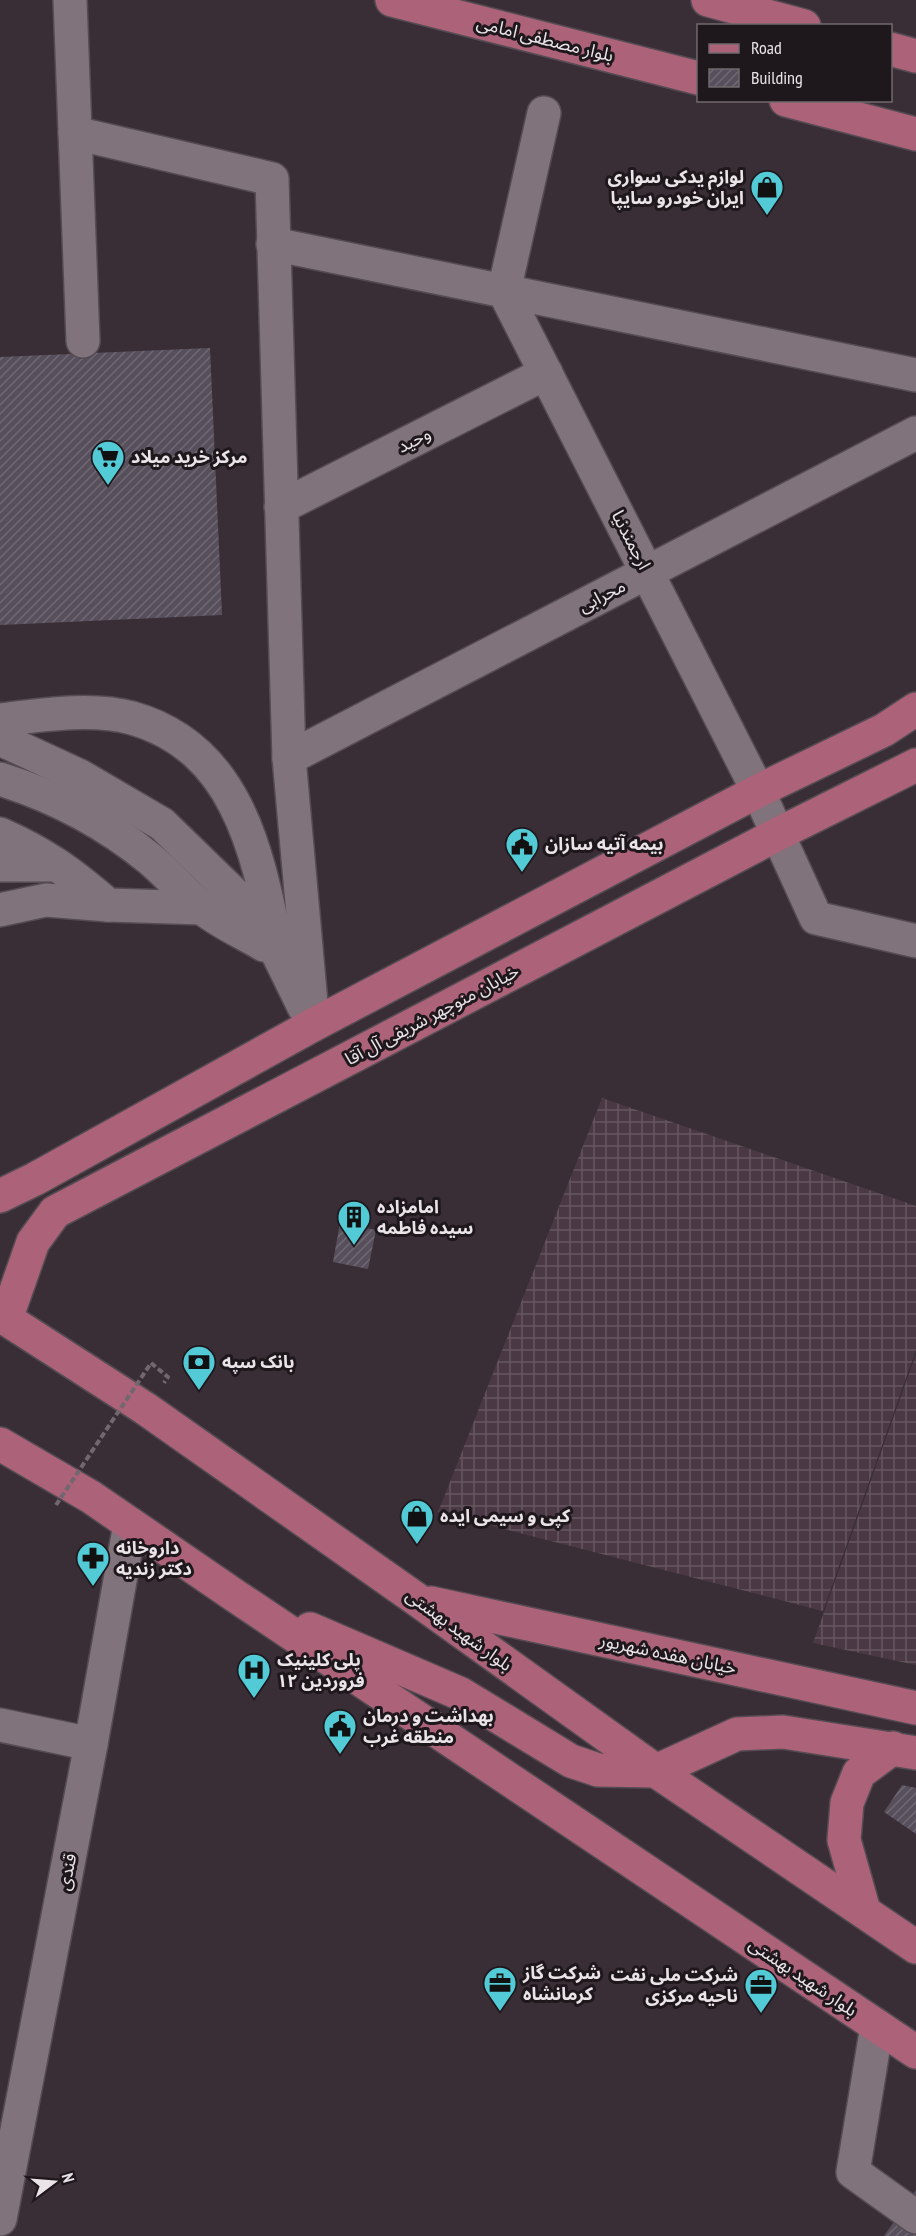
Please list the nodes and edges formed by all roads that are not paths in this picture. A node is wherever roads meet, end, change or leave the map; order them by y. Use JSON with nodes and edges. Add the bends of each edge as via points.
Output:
{"nodes":[{"id":1,"x":70,"y":0,"type":"edge"},
{"id":2,"x":392,"y":0,"type":"edge"},
{"id":3,"x":708,"y":0,"type":"edge"},
{"id":4,"x":797,"y":24,"type":"edge"},
{"id":5,"x":892,"y":49,"type":"edge"},
{"id":6,"x":916,"y":56,"type":"edge"},
{"id":7,"x":697,"y":77,"type":"edge"},
{"id":8,"x":794,"y":102,"type":"edge"},
{"id":9,"x":544,"y":113,"type":"dead end"},
{"id":10,"x":75,"y":133,"type":"junction"},
{"id":11,"x":916,"y":134,"type":"edge"},
{"id":12,"x":273,"y":244,"type":"junction"},
{"id":13,"x":504,"y":291,"type":"junction"},
{"id":14,"x":83,"y":341,"type":"dead end"},
{"id":15,"x":546,"y":373,"type":"junction"},
{"id":16,"x":916,"y":375,"type":"edge"},
{"id":17,"x":916,"y":433,"type":"edge"},
{"id":18,"x":281,"y":507,"type":"junction"},
{"id":19,"x":648,"y":572,"type":"junction"},
{"id":20,"x":916,"y":709,"type":"edge"},
{"id":21,"x":0,"y":720,"type":"edge"},
{"id":22,"x":0,"y":739,"type":"edge"},
{"id":23,"x":289,"y":758,"type":"junction"},
{"id":24,"x":916,"y":765,"type":"edge"},
{"id":25,"x":0,"y":779,"type":"edge"},
{"id":26,"x":758,"y":791,"type":"junction"},
{"id":27,"x":0,"y":834,"type":"edge"},
{"id":28,"x":778,"y":834,"type":"junction"},
{"id":29,"x":0,"y":865,"type":"edge"},
{"id":30,"x":59,"y":865,"type":"junction"},
{"id":31,"x":108,"y":906,"type":"junction"},
{"id":32,"x":202,"y":908,"type":"junction"},
{"id":33,"x":0,"y":910,"type":"edge"},
{"id":34,"x":916,"y":941,"type":"edge"},
{"id":35,"x":278,"y":954,"type":"junction"},
{"id":36,"x":313,"y":1025,"type":"junction"},
{"id":37,"x":0,"y":1196,"type":"edge"},
{"id":38,"x":3,"y":1317,"type":"edge"},
{"id":39,"x":0,"y":1444,"type":"edge"},
{"id":40,"x":130,"y":1524,"type":"junction"},
{"id":41,"x":234,"y":1595,"type":"junction"},
{"id":42,"x":419,"y":1601,"type":"junction"},
{"id":43,"x":916,"y":1708,"type":"edge"},
{"id":44,"x":0,"y":1725,"type":"edge"},
{"id":45,"x":91,"y":1744,"type":"junction"},
{"id":46,"x":904,"y":1750,"type":"edge"},
{"id":47,"x":656,"y":1771,"type":"junction"},
{"id":48,"x":864,"y":1911,"type":"junction"},
{"id":49,"x":916,"y":1947,"type":"edge"},
{"id":50,"x":877,"y":2026,"type":"junction"},
{"id":51,"x":916,"y":2052,"type":"edge"},
{"id":52,"x":916,"y":2217,"type":"edge"},
{"id":53,"x":0,"y":2219,"type":"edge"}],
"edges":[{"from":1,"to":10,"type":"street"},
{"from":2,"to":7,"type":"main road","name":"بلوار مصطفی امامی"},
{"from":3,"to":4,"type":"main road"},
{"from":5,"to":6,"type":"main road"},
{"from":8,"to":11,"type":"main road"},
{"from":9,"to":13,"type":"street"},
{"from":10,"to":12,"type":"street","via":[[272,179]]},
{"from":10,"to":14,"type":"street"},
{"from":12,"to":13,"type":"street"},
{"from":12,"to":18,"type":"street"},
{"from":13,"to":15,"type":"street","name":"ارجمندنیا"},
{"from":13,"to":16,"type":"street"},
{"from":15,"to":18,"type":"street","name":"وحید"},
{"from":15,"to":19,"type":"street","name":"ارجمندنیا"},
{"from":17,"to":19,"type":"street","name":"محرابی"},
{"from":18,"to":23,"type":"street"},
{"from":19,"to":23,"type":"street","name":"محرابی"},
{"from":19,"to":26,"type":"street","name":"ارجمندنیا"},
{"from":20,"to":26,"type":"main road","via":[[884,730]]},
{"from":21,"to":35,"type":"street","via":[[85,712],[131,717],[191,748],[223,781],[244,820],[261,870]]},
{"from":22,"to":35,"type":"street","via":[[80,776],[162,824],[233,893]]},
{"from":23,"to":36,"type":"street"},
{"from":24,"to":28,"type":"main road","name":"خیابان منوچهر شریفی آل آقا"},
{"from":25,"to":32,"type":"street","via":[[63,803],[116,834],[150,859]]},
{"from":26,"to":28,"type":"street","name":"ارجمندنیا"},
{"from":26,"to":36,"type":"main road"},
{"from":27,"to":30,"type":"street"},
{"from":28,"to":34,"type":"street","name":"ارجمندنیا","via":[[816,918]]},
{"from":28,"to":38,"type":"main road","name":"خیابان منوچهر شریفی آل آقا","via":[[56,1212],[33,1242]]},
{"from":29,"to":30,"type":"street"},
{"from":30,"to":31,"type":"street"},
{"from":31,"to":32,"type":"street"},
{"from":31,"to":33,"type":"street","via":[[46,900]]},
{"from":32,"to":35,"type":"street"},
{"from":35,"to":36,"type":"street"},
{"from":36,"to":37,"type":"main road"},
{"from":38,"to":42,"type":"main road","name":"بلوار شهید بهشتی","via":[[146,1410]]},
{"from":39,"to":40,"type":"main road","name":"بلوار شهید بهشتی"},
{"from":40,"to":41,"type":"main road","name":"بلوار شهید بهشتی"},
{"from":40,"to":45,"type":"street","name":"قندی"},
{"from":41,"to":47,"type":"main road","via":[[461,1694],[571,1761],[598,1770]]},
{"from":41,"to":50,"type":"main road","name":"بلوار شهید بهشتی"},
{"from":42,"to":43,"type":"main road","name":"خیابان هفده شهریور"},
{"from":42,"to":47,"type":"main road","name":"بلوار شهید بهشتی"},
{"from":44,"to":45,"type":"street"},
{"from":45,"to":53,"type":"street","name":"قندی"},
{"from":46,"to":47,"type":"main road","via":[[783,1732],[737,1734]]},
{"from":46,"to":48,"type":"main road","via":[[860,1773],[847,1803],[844,1840]]},
{"from":47,"to":48,"type":"main road","name":"بلوار شهید بهشتی"},
{"from":48,"to":49,"type":"main road","name":"بلوار شهید بهشتی"},
{"from":50,"to":51,"type":"main road","name":"بلوار شهید بهشتی"},
{"from":50,"to":52,"type":"street","via":[[853,2172]]}]}
